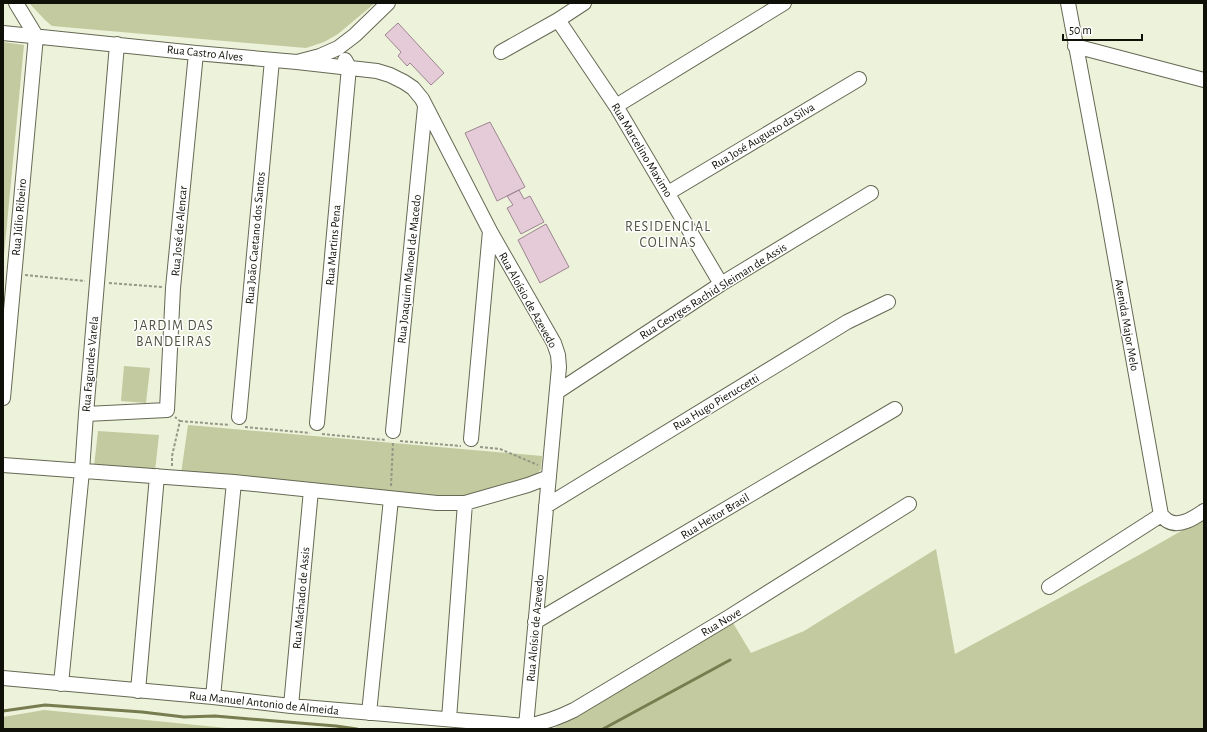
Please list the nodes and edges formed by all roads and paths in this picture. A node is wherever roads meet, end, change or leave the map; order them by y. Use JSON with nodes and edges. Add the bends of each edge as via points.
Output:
{"nodes":[{"id":1,"x":16,"y":3,"type":"edge"},
{"id":2,"x":388,"y":3,"type":"edge"},
{"id":3,"x":584,"y":3,"type":"edge"},
{"id":4,"x":784,"y":3,"type":"edge"},
{"id":5,"x":1068,"y":3,"type":"edge"},
{"id":6,"x":558,"y":20,"type":"junction"},
{"id":7,"x":3,"y":33,"type":"edge"},
{"id":8,"x":36,"y":36,"type":"junction"},
{"id":9,"x":117,"y":44,"type":"junction"},
{"id":10,"x":1075,"y":46,"type":"junction"},
{"id":11,"x":338,"y":48,"type":"junction"},
{"id":12,"x":500,"y":52,"type":"dead end"},
{"id":13,"x":196,"y":53,"type":"junction"},
{"id":14,"x":272,"y":60,"type":"junction"},
{"id":15,"x":297,"y":62,"type":"junction"},
{"id":16,"x":349,"y":67,"type":"junction"},
{"id":17,"x":859,"y":79,"type":"dead end"},
{"id":18,"x":1204,"y":80,"type":"edge"},
{"id":19,"x":616,"y":106,"type":"junction"},
{"id":20,"x":425,"y":107,"type":"junction"},
{"id":21,"x":668,"y":193,"type":"junction"},
{"id":22,"x":871,"y":193,"type":"dead end"},
{"id":23,"x":490,"y":231,"type":"junction"},
{"id":24,"x":721,"y":284,"type":"junction"},
{"id":25,"x":888,"y":302,"type":"dead end"},
{"id":26,"x":4,"y":366,"type":"edge"},
{"id":27,"x":556,"y":392,"type":"junction"},
{"id":28,"x":3,"y":398,"type":"edge"},
{"id":29,"x":895,"y":409,"type":"dead end"},
{"id":30,"x":166,"y":410,"type":"junction"},
{"id":31,"x":86,"y":414,"type":"junction"},
{"id":32,"x":180,"y":421,"type":"junction"},
{"id":33,"x":239,"y":423,"type":"junction"},
{"id":34,"x":317,"y":430,"type":"junction"},
{"id":35,"x":393,"y":436,"type":"junction"},
{"id":36,"x":470,"y":444,"type":"junction"},
{"id":37,"x":3,"y":465,"type":"edge"},
{"id":38,"x":82,"y":471,"type":"junction"},
{"id":39,"x":550,"y":474,"type":"junction"},
{"id":40,"x":164,"y":477,"type":"junction"},
{"id":41,"x":234,"y":482,"type":"junction"},
{"id":42,"x":311,"y":490,"type":"junction"},
{"id":43,"x":391,"y":499,"type":"junction"},
{"id":44,"x":465,"y":503,"type":"junction"},
{"id":45,"x":909,"y":504,"type":"dead end"},
{"id":46,"x":546,"y":506,"type":"junction"},
{"id":47,"x":1204,"y":511,"type":"edge"},
{"id":48,"x":1161,"y":515,"type":"junction"},
{"id":49,"x":1049,"y":587,"type":"dead end"},
{"id":50,"x":535,"y":622,"type":"junction"},
{"id":51,"x":3,"y":678,"type":"edge"},
{"id":52,"x":61,"y":684,"type":"junction"},
{"id":53,"x":138,"y":691,"type":"junction"},
{"id":54,"x":213,"y":697,"type":"junction"},
{"id":55,"x":291,"y":706,"type":"junction"},
{"id":56,"x":369,"y":713,"type":"junction"},
{"id":57,"x":449,"y":719,"type":"junction"},
{"id":58,"x":526,"y":726,"type":"junction"}],
"edges":[{"from":1,"to":8,"type":"street"},
{"from":2,"to":11,"type":"street","name":"Rua Castro Alves"},
{"from":3,"to":6,"type":"street"},
{"from":4,"to":19,"type":"street"},
{"from":5,"to":10,"type":"street","name":"Avenida Major Melo"},
{"from":6,"to":12,"type":"street"},
{"from":6,"to":19,"type":"street","name":"Rua Marcelino Maximo"},
{"from":7,"to":8,"type":"street","name":"Rua Castro Alves"},
{"from":8,"to":9,"type":"street","name":"Rua Castro Alves"},
{"from":8,"to":26,"type":"street","name":"Rua Júlio Ribeiro"},
{"from":9,"to":13,"type":"street","name":"Rua Castro Alves"},
{"from":9,"to":31,"type":"street","name":"Rua Fagundes Varela"},
{"from":10,"to":18,"type":"street"},
{"from":10,"to":48,"type":"street","name":"Avenida Major Melo"},
{"from":11,"to":15,"type":"street","name":"Rua Castro Alves"},
{"from":11,"to":16,"type":"street"},
{"from":13,"to":14,"type":"street","name":"Rua Castro Alves"},
{"from":13,"to":30,"type":"street","name":"Rua José de Alencar","via":[[174,288]]},
{"from":14,"to":15,"type":"street","name":"Rua Castro Alves"},
{"from":14,"to":33,"type":"street","name":"Rua João Caetano dos Santos"},
{"from":15,"to":16,"type":"street","name":"Rua Aloísio de Azevedo"},
{"from":16,"to":20,"type":"street","name":"Rua Aloísio de Azevedo","via":[[377,71],[404,82],[413,88]]},
{"from":16,"to":34,"type":"street","name":"Rua Martins Pena"},
{"from":17,"to":21,"type":"street","name":"Rua José Augusto da Silva"},
{"from":19,"to":21,"type":"street","name":"Rua Marcelino Maximo"},
{"from":20,"to":23,"type":"street","name":"Rua Aloísio de Azevedo"},
{"from":20,"to":35,"type":"street","name":"Rua Joaquim Manoel de Macedo"},
{"from":21,"to":24,"type":"street","name":"Rua Marcelino Maximo"},
{"from":22,"to":24,"type":"street","name":"Rua Georges Rachid Sleiman de Assis"},
{"from":23,"to":27,"type":"street","name":"Rua Aloísio de Azevedo","via":[[554,342],[559,366]]},
{"from":23,"to":36,"type":"street"},
{"from":24,"to":27,"type":"street","name":"Rua Georges Rachid Sleiman de Assis"},
{"from":25,"to":46,"type":"street","name":"Rua Hugo Pieruccetti","via":[[847,322]]},
{"from":26,"to":28,"type":"street","name":"Rua Júlio Ribeiro"},
{"from":27,"to":39,"type":"street","name":"Rua Aloísio de Azevedo"},
{"from":29,"to":50,"type":"street","name":"Rua Heitor Brasil"},
{"from":30,"to":31,"type":"street"},
{"from":30,"to":32,"type":"path"},
{"from":31,"to":38,"type":"street","name":"Rua Fagundes Varela"},
{"from":32,"to":33,"type":"path"},
{"from":32,"to":40,"type":"path"},
{"from":33,"to":34,"type":"path"},
{"from":34,"to":35,"type":"path"},
{"from":35,"to":36,"type":"path"},
{"from":35,"to":43,"type":"path"},
{"from":36,"to":39,"type":"path","via":[[500,449]]},
{"from":37,"to":38,"type":"street"},
{"from":38,"to":40,"type":"street"},
{"from":38,"to":52,"type":"street","name":"Rua Fagundes Varela"},
{"from":39,"to":44,"type":"street","via":[[528,485]]},
{"from":39,"to":46,"type":"street","name":"Rua Aloísio de Azevedo"},
{"from":40,"to":41,"type":"street"},
{"from":40,"to":53,"type":"street"},
{"from":41,"to":42,"type":"street"},
{"from":41,"to":54,"type":"street"},
{"from":42,"to":43,"type":"street"},
{"from":42,"to":55,"type":"street","name":"Rua Machado de Assis"},
{"from":43,"to":44,"type":"street"},
{"from":43,"to":56,"type":"street"},
{"from":44,"to":57,"type":"street"},
{"from":45,"to":58,"type":"street","name":"Rua Nove","via":[[574,710],[543,723]]},
{"from":46,"to":50,"type":"street","name":"Rua Aloísio de Azevedo"},
{"from":47,"to":48,"type":"street","via":[[1186,522],[1177,523],[1169,522]]},
{"from":48,"to":49,"type":"street"},
{"from":50,"to":58,"type":"street","name":"Rua Aloísio de Azevedo"},
{"from":51,"to":52,"type":"street","name":"Rua Manuel Antonio de Almeida"},
{"from":52,"to":53,"type":"street","name":"Rua Manuel Antonio de Almeida"},
{"from":53,"to":54,"type":"street","name":"Rua Manuel Antonio de Almeida"},
{"from":54,"to":55,"type":"street","name":"Rua Manuel Antonio de Almeida"},
{"from":55,"to":56,"type":"street","name":"Rua Manuel Antonio de Almeida"},
{"from":56,"to":57,"type":"street","name":"Rua Manuel Antonio de Almeida"},
{"from":57,"to":58,"type":"street","name":"Rua Manuel Antonio de Almeida"}]}
